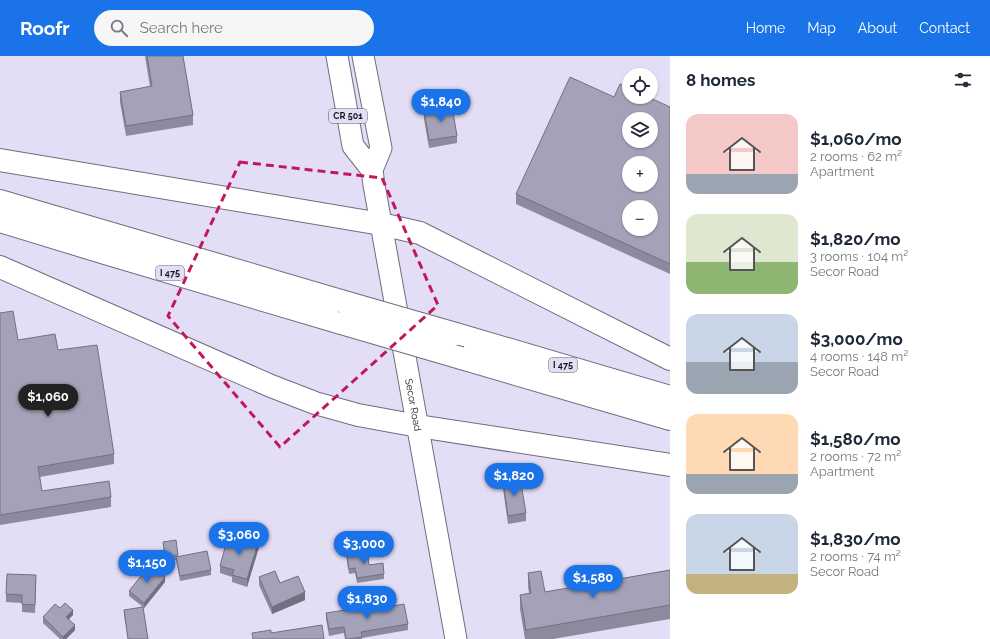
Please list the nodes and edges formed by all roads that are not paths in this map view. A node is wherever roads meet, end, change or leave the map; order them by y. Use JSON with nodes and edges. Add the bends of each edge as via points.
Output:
{"nodes":[{"id":1,"x":338,"y":56,"type":"edge"},
{"id":2,"x":363,"y":56,"type":"edge"},
{"id":3,"x":0,"y":160,"type":"edge"},
{"id":4,"x":372,"y":170,"type":"junction"},
{"id":5,"x":0,"y":201,"type":"edge"},
{"id":6,"x":0,"y":221,"type":"edge"},
{"id":7,"x":381,"y":224,"type":"junction"},
{"id":8,"x":0,"y":267,"type":"edge"},
{"id":9,"x":670,"y":360,"type":"edge"},
{"id":10,"x":670,"y":397,"type":"edge"},
{"id":11,"x":670,"y":419,"type":"edge"},
{"id":12,"x":418,"y":426,"type":"junction"},
{"id":13,"x":670,"y":465,"type":"edge"},
{"id":14,"x":456,"y":639,"type":"edge"}],
"edges":[{"from":1,"to":4,"type":"main road","name":"Secor Road","number":"CR 501","via":[[353,146]]},
{"from":2,"to":4,"type":"main road","via":[[381,148]]},
{"from":3,"to":7,"type":"highway"},
{"from":4,"to":7,"type":"main road","name":"Secor Road"},
{"from":5,"to":10,"type":"highway","number":"I 475","bridge":true},
{"from":6,"to":11,"type":"highway","number":"I 475","bridge":true},
{"from":7,"to":9,"type":"highway","via":[[420,233]]},
{"from":7,"to":12,"type":"main road","name":"Secor Road"},
{"from":8,"to":12,"type":"highway","via":[[315,403],[358,415]]},
{"from":12,"to":13,"type":"highway"},
{"from":12,"to":14,"type":"main road","name":"Secor Road"}]}
